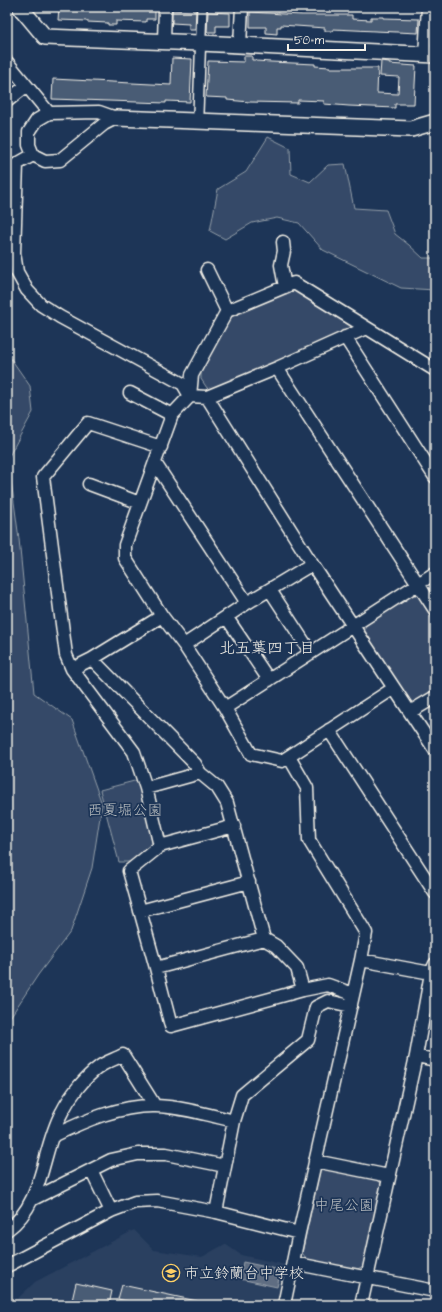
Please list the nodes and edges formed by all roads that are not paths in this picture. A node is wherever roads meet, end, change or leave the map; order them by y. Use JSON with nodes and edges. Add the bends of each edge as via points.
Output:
{"nodes":[{"id":1,"x":20,"y":7,"type":"edge"},
{"id":2,"x":165,"y":7,"type":"edge"},
{"id":3,"x":202,"y":7,"type":"edge"},
{"id":4,"x":242,"y":7,"type":"edge"},
{"id":5,"x":428,"y":7,"type":"edge"},
{"id":6,"x":164,"y":41,"type":"junction"},
{"id":7,"x":200,"y":43,"type":"junction"},
{"id":8,"x":240,"y":45,"type":"junction"},
{"id":9,"x":430,"y":55,"type":"edge"},
{"id":10,"x":7,"y":62,"type":"edge"},
{"id":11,"x":26,"y":86,"type":"junction"},
{"id":12,"x":7,"y":101,"type":"edge"},
{"id":13,"x":49,"y":112,"type":"junction"},
{"id":14,"x":198,"y":112,"type":"dead end"},
{"id":15,"x":116,"y":118,"type":"junction"},
{"id":16,"x":435,"y":122,"type":"edge"},
{"id":17,"x":33,"y":155,"type":"junction"},
{"id":18,"x":283,"y":242,"type":"dead end"},
{"id":19,"x":207,"y":270,"type":"dead end"},
{"id":20,"x":285,"y":287,"type":"junction"},
{"id":21,"x":227,"y":311,"type":"junction"},
{"id":22,"x":366,"y":328,"type":"junction"},
{"id":23,"x":345,"y":337,"type":"junction"},
{"id":24,"x":277,"y":368,"type":"junction"},
{"id":25,"x":435,"y":370,"type":"edge"},
{"id":26,"x":130,"y":392,"type":"dead end"},
{"id":27,"x":190,"y":396,"type":"junction"},
{"id":28,"x":207,"y":397,"type":"junction"},
{"id":29,"x":172,"y":415,"type":"junction"},
{"id":30,"x":160,"y":447,"type":"junction"},
{"id":31,"x":155,"y":463,"type":"junction"},
{"id":32,"x":435,"y":477,"type":"edge"},
{"id":33,"x":89,"y":484,"type":"dead end"},
{"id":34,"x":140,"y":503,"type":"junction"},
{"id":35,"x":312,"y":564,"type":"junction"},
{"id":36,"x":435,"y":573,"type":"edge"},
{"id":37,"x":418,"y":584,"type":"junction"},
{"id":38,"x":270,"y":590,"type":"junction"},
{"id":39,"x":247,"y":603,"type":"junction"},
{"id":40,"x":435,"y":610,"type":"edge"},
{"id":41,"x":162,"y":616,"type":"junction"},
{"id":42,"x":227,"y":618,"type":"junction"},
{"id":43,"x":354,"y":625,"type":"junction"},
{"id":44,"x":184,"y":645,"type":"junction"},
{"id":45,"x":311,"y":653,"type":"junction"},
{"id":46,"x":92,"y":659,"type":"junction"},
{"id":47,"x":72,"y":669,"type":"junction"},
{"id":48,"x":269,"y":680,"type":"junction"},
{"id":49,"x":394,"y":688,"type":"junction"},
{"id":50,"x":435,"y":696,"type":"edge"},
{"id":51,"x":225,"y":708,"type":"junction"},
{"id":52,"x":410,"y":712,"type":"junction"},
{"id":53,"x":329,"y":730,"type":"junction"},
{"id":54,"x":435,"y":750,"type":"edge"},
{"id":55,"x":289,"y":757,"type":"junction"},
{"id":56,"x":200,"y":773,"type":"junction"},
{"id":57,"x":146,"y":788,"type":"junction"},
{"id":58,"x":234,"y":826,"type":"junction"},
{"id":59,"x":160,"y":846,"type":"junction"},
{"id":60,"x":249,"y":882,"type":"junction"},
{"id":61,"x":435,"y":893,"type":"edge"},
{"id":62,"x":140,"y":911,"type":"junction"},
{"id":63,"x":264,"y":939,"type":"junction"},
{"id":64,"x":362,"y":960,"type":"junction"},
{"id":65,"x":156,"y":968,"type":"junction"},
{"id":66,"x":433,"y":968,"type":"edge"},
{"id":67,"x":303,"y":990,"type":"junction"},
{"id":68,"x":352,"y":1000,"type":"junction"},
{"id":69,"x":416,"y":1056,"type":"junction"},
{"id":70,"x":435,"y":1060,"type":"edge"},
{"id":71,"x":155,"y":1106,"type":"junction"},
{"id":72,"x":234,"y":1121,"type":"junction"},
{"id":73,"x":53,"y":1136,"type":"junction"},
{"id":74,"x":316,"y":1161,"type":"junction"},
{"id":75,"x":225,"y":1166,"type":"junction"},
{"id":76,"x":91,"y":1170,"type":"junction"},
{"id":77,"x":389,"y":1176,"type":"junction"},
{"id":78,"x":33,"y":1199,"type":"junction"},
{"id":79,"x":111,"y":1212,"type":"junction"},
{"id":80,"x":216,"y":1212,"type":"junction"},
{"id":81,"x":7,"y":1230,"type":"edge"},
{"id":82,"x":299,"y":1233,"type":"junction"},
{"id":83,"x":293,"y":1263,"type":"junction"},
{"id":84,"x":7,"y":1266,"type":"edge"},
{"id":85,"x":367,"y":1278,"type":"junction"},
{"id":86,"x":435,"y":1291,"type":"edge"},
{"id":87,"x":284,"y":1305,"type":"edge"},
{"id":88,"x":360,"y":1305,"type":"edge"}],
"edges":[{"from":1,"to":6,"type":"street","via":[[45,37]]},
{"from":2,"to":6,"type":"street"},
{"from":3,"to":7,"type":"street"},
{"from":4,"to":8,"type":"street"},
{"from":5,"to":9,"type":"street"},
{"from":6,"to":7,"type":"street"},
{"from":7,"to":8,"type":"street"},
{"from":7,"to":14,"type":"street"},
{"from":8,"to":9,"type":"street"},
{"from":10,"to":11,"type":"street"},
{"from":11,"to":12,"type":"street"},
{"from":11,"to":13,"type":"street"},
{"from":13,"to":15,"type":"street","via":[[99,112]]},
{"from":13,"to":17,"type":"street","via":[[37,120],[29,132],[29,145]]},
{"from":15,"to":16,"type":"street","via":[[411,129]]},
{"from":15,"to":17,"type":"street","via":[[104,124],[60,160],[45,161]]},
{"from":17,"to":27,"type":"street","via":[[17,164],[14,253],[17,272],[27,290],[41,305],[60,317],[183,384]]},
{"from":18,"to":20,"type":"street","via":[[281,265]]},
{"from":19,"to":21,"type":"street"},
{"from":20,"to":21,"type":"street"},
{"from":20,"to":22,"type":"street","via":[[294,283]]},
{"from":21,"to":27,"type":"street","via":[[192,375]]},
{"from":22,"to":23,"type":"street"},
{"from":22,"to":25,"type":"street"},
{"from":23,"to":24,"type":"street"},
{"from":23,"to":32,"type":"street"},
{"from":24,"to":28,"type":"street"},
{"from":24,"to":37,"type":"street"},
{"from":26,"to":29,"type":"street"},
{"from":27,"to":28,"type":"street"},
{"from":27,"to":29,"type":"street"},
{"from":28,"to":35,"type":"street"},
{"from":29,"to":30,"type":"street"},
{"from":30,"to":31,"type":"street"},
{"from":30,"to":47,"type":"street","via":[[88,423],[43,477],[66,655]]},
{"from":31,"to":34,"type":"street"},
{"from":31,"to":39,"type":"street"},
{"from":33,"to":34,"type":"street"},
{"from":34,"to":41,"type":"street","via":[[125,545],[126,558]]},
{"from":35,"to":38,"type":"street"},
{"from":35,"to":43,"type":"street"},
{"from":36,"to":37,"type":"street"},
{"from":37,"to":40,"type":"street"},
{"from":37,"to":43,"type":"street"},
{"from":38,"to":39,"type":"street"},
{"from":38,"to":45,"type":"street"},
{"from":39,"to":42,"type":"street"},
{"from":41,"to":44,"type":"street"},
{"from":41,"to":46,"type":"street"},
{"from":42,"to":44,"type":"street"},
{"from":42,"to":48,"type":"street"},
{"from":43,"to":45,"type":"street"},
{"from":43,"to":49,"type":"street"},
{"from":44,"to":51,"type":"street"},
{"from":45,"to":48,"type":"street"},
{"from":46,"to":47,"type":"street"},
{"from":46,"to":56,"type":"street","via":[[195,764]]},
{"from":47,"to":57,"type":"street","via":[[134,752]]},
{"from":48,"to":51,"type":"street"},
{"from":49,"to":52,"type":"street"},
{"from":49,"to":53,"type":"street"},
{"from":50,"to":52,"type":"street"},
{"from":51,"to":55,"type":"street","via":[[251,754],[282,761]]},
{"from":52,"to":54,"type":"street"},
{"from":53,"to":55,"type":"street"},
{"from":53,"to":61,"type":"street"},
{"from":55,"to":64,"type":"street","via":[[306,788],[309,840],[366,933]]},
{"from":56,"to":57,"type":"street"},
{"from":56,"to":58,"type":"street","via":[[217,787],[227,803]]},
{"from":57,"to":59,"type":"street"},
{"from":58,"to":59,"type":"street"},
{"from":58,"to":60,"type":"street"},
{"from":59,"to":62,"type":"street","via":[[129,871]]},
{"from":60,"to":62,"type":"street"},
{"from":60,"to":63,"type":"street"},
{"from":62,"to":65,"type":"street"},
{"from":63,"to":65,"type":"street"},
{"from":63,"to":67,"type":"street","via":[[276,946],[298,968]]},
{"from":64,"to":66,"type":"street"},
{"from":64,"to":68,"type":"street"},
{"from":65,"to":67,"type":"street","via":[[171,1026]]},
{"from":66,"to":69,"type":"street"},
{"from":67,"to":68,"type":"street","via":[[328,985]]},
{"from":68,"to":72,"type":"street","via":[[328,1001],[316,1007],[308,1040],[242,1095]]},
{"from":68,"to":74,"type":"street"},
{"from":69,"to":70,"type":"street"},
{"from":69,"to":77,"type":"street"},
{"from":71,"to":72,"type":"street"},
{"from":71,"to":73,"type":"street","via":[[120,1110],[84,1121]]},
{"from":71,"to":73,"type":"street","via":[[123,1055],[99,1066],[79,1087],[61,1112]]},
{"from":72,"to":75,"type":"street"},
{"from":73,"to":78,"type":"street"},
{"from":74,"to":77,"type":"street"},
{"from":74,"to":82,"type":"street"},
{"from":75,"to":76,"type":"street","via":[[166,1154],[138,1154],[111,1160]]},
{"from":75,"to":80,"type":"street"},
{"from":76,"to":78,"type":"street"},
{"from":76,"to":79,"type":"street"},
{"from":77,"to":85,"type":"street"},
{"from":78,"to":81,"type":"street","via":[[24,1213]]},
{"from":79,"to":80,"type":"street","via":[[135,1202],[157,1201]]},
{"from":79,"to":84,"type":"street"},
{"from":80,"to":82,"type":"street"},
{"from":82,"to":83,"type":"street"},
{"from":83,"to":85,"type":"street"},
{"from":83,"to":87,"type":"street"},
{"from":85,"to":86,"type":"street"},
{"from":85,"to":88,"type":"street"}]}
